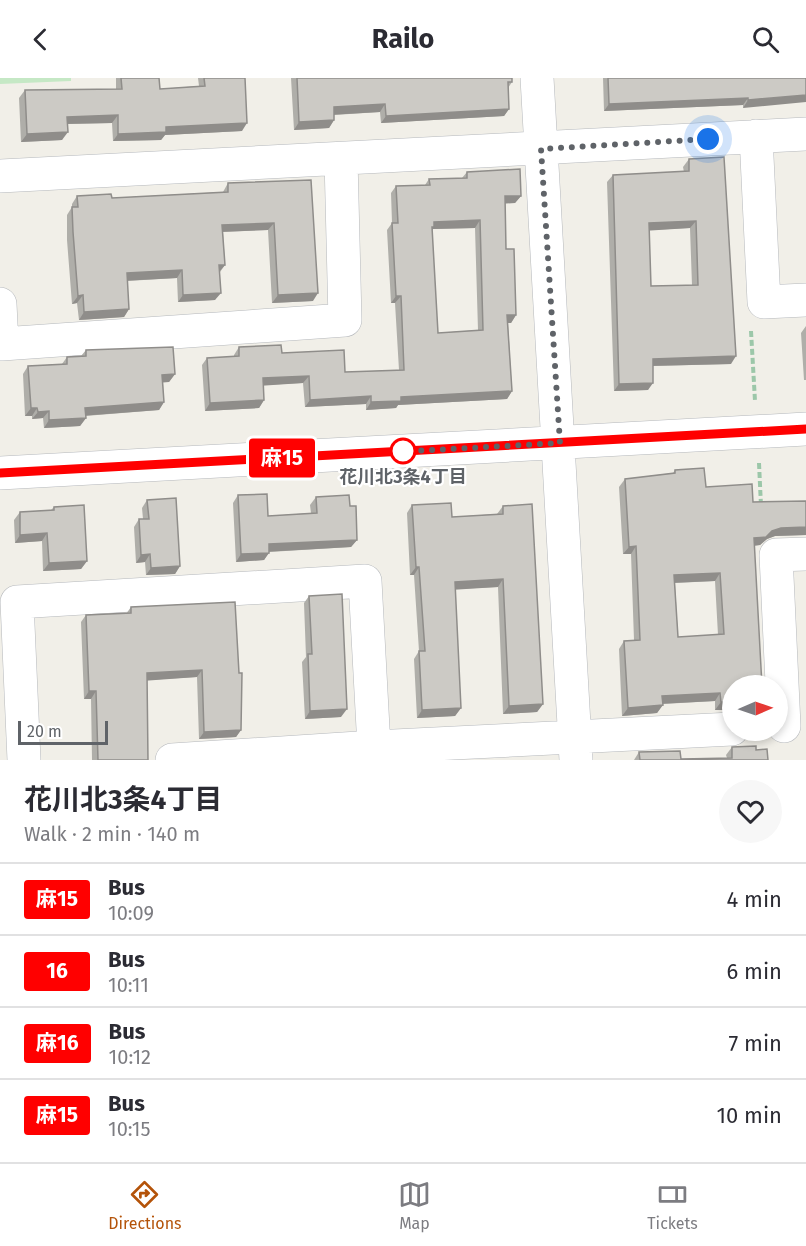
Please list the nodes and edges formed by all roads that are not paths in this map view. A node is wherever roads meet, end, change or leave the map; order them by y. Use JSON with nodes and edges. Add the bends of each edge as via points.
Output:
{"nodes":[{"id":1,"x":537,"y":78,"type":"edge"},
{"id":2,"x":806,"y":134,"type":"edge"},
{"id":3,"x":756,"y":136,"type":"junction"},
{"id":4,"x":541,"y":149,"type":"junction"},
{"id":5,"x":341,"y":159,"type":"junction"},
{"id":6,"x":0,"y":176,"type":"edge"},
{"id":7,"x":806,"y":300,"type":"edge"},
{"id":8,"x":0,"y":304,"type":"edge"},
{"id":9,"x":806,"y":429,"type":"edge"},
{"id":10,"x":560,"y":443,"type":"junction"},
{"id":11,"x":0,"y":473,"type":"edge"},
{"id":12,"x":806,"y":554,"type":"edge"},
{"id":13,"x":789,"y":726,"type":"edge"},
{"id":14,"x":722,"y":730,"type":"edge"},
{"id":15,"x":374,"y":747,"type":"junction"},
{"id":16,"x":576,"y":749,"type":"edge"},
{"id":17,"x":24,"y":760,"type":"edge"},
{"id":18,"x":172,"y":760,"type":"edge"}],
"edges":[{"from":1,"to":4,"type":"street"},
{"from":2,"to":3,"type":"street"},
{"from":3,"to":4,"type":"street"},
{"from":3,"to":7,"type":"street","via":[[764,302]]},
{"from":4,"to":5,"type":"street"},
{"from":4,"to":10,"type":"street"},
{"from":5,"to":6,"type":"street"},
{"from":5,"to":8,"type":"street","via":[[345,320],[2,344]]},
{"from":9,"to":10,"type":"street"},
{"from":10,"to":11,"type":"street"},
{"from":10,"to":16,"type":"street"},
{"from":12,"to":13,"type":"street","via":[[776,555]]},
{"from":14,"to":16,"type":"street"},
{"from":15,"to":16,"type":"street"},
{"from":15,"to":17,"type":"street","via":[[365,581],[17,602]]},
{"from":15,"to":18,"type":"street"}]}
